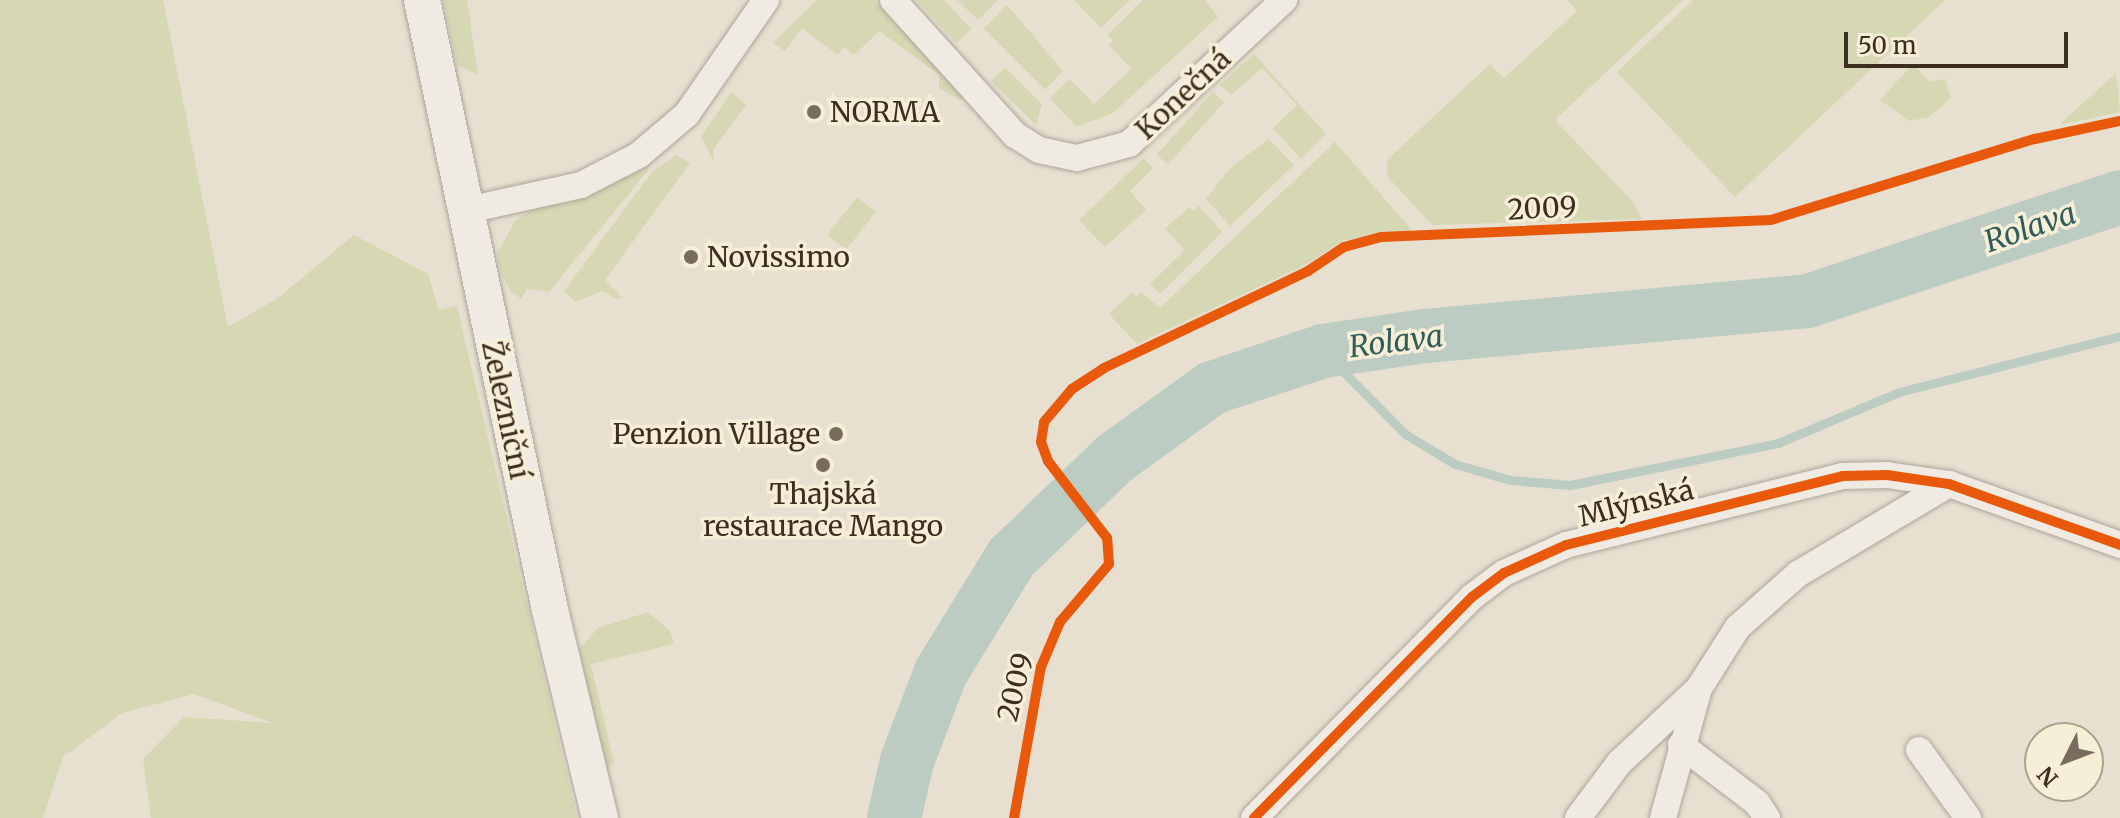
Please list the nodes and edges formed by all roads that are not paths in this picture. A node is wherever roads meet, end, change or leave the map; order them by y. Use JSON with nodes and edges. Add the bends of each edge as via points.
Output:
{"nodes":[{"id":1,"x":422,"y":0,"type":"edge"},
{"id":2,"x":766,"y":0,"type":"edge"},
{"id":3,"x":893,"y":0,"type":"edge"},
{"id":4,"x":1284,"y":0,"type":"edge"},
{"id":5,"x":463,"y":211,"type":"junction"},
{"id":6,"x":1949,"y":484,"type":"junction"},
{"id":7,"x":2120,"y":545,"type":"edge"},
{"id":8,"x":1699,"y":688,"type":"junction"},
{"id":9,"x":1681,"y":745,"type":"junction"},
{"id":10,"x":1919,"y":750,"type":"dead end"},
{"id":11,"x":600,"y":818,"type":"edge"},
{"id":12,"x":1254,"y":818,"type":"edge"},
{"id":13,"x":1578,"y":818,"type":"edge"},
{"id":14,"x":1663,"y":818,"type":"edge"},
{"id":15,"x":1767,"y":818,"type":"edge"},
{"id":16,"x":1968,"y":818,"type":"edge"}],
"edges":[{"from":1,"to":5,"type":"street","name":"Železniční"},
{"from":2,"to":5,"type":"street","via":[[687,114],[639,155],[581,185]]},
{"from":3,"to":4,"type":"street","name":"Konečná","via":[[1015,135],[1039,150],[1077,158],[1129,144]]},
{"from":5,"to":11,"type":"street","name":"Železniční"},
{"from":6,"to":7,"type":"street","name":"Mlýnská"},
{"from":6,"to":8,"type":"street","via":[[1798,574],[1738,627]]},
{"from":6,"to":12,"type":"street","name":"Mlýnská","via":[[1887,475],[1842,476],[1566,545],[1534,558],[1472,597]]},
{"from":8,"to":9,"type":"street"},
{"from":8,"to":13,"type":"street","via":[[1619,763]]},
{"from":9,"to":14,"type":"street"},
{"from":9,"to":15,"type":"street","via":[[1757,803]]},
{"from":10,"to":16,"type":"street"}]}
